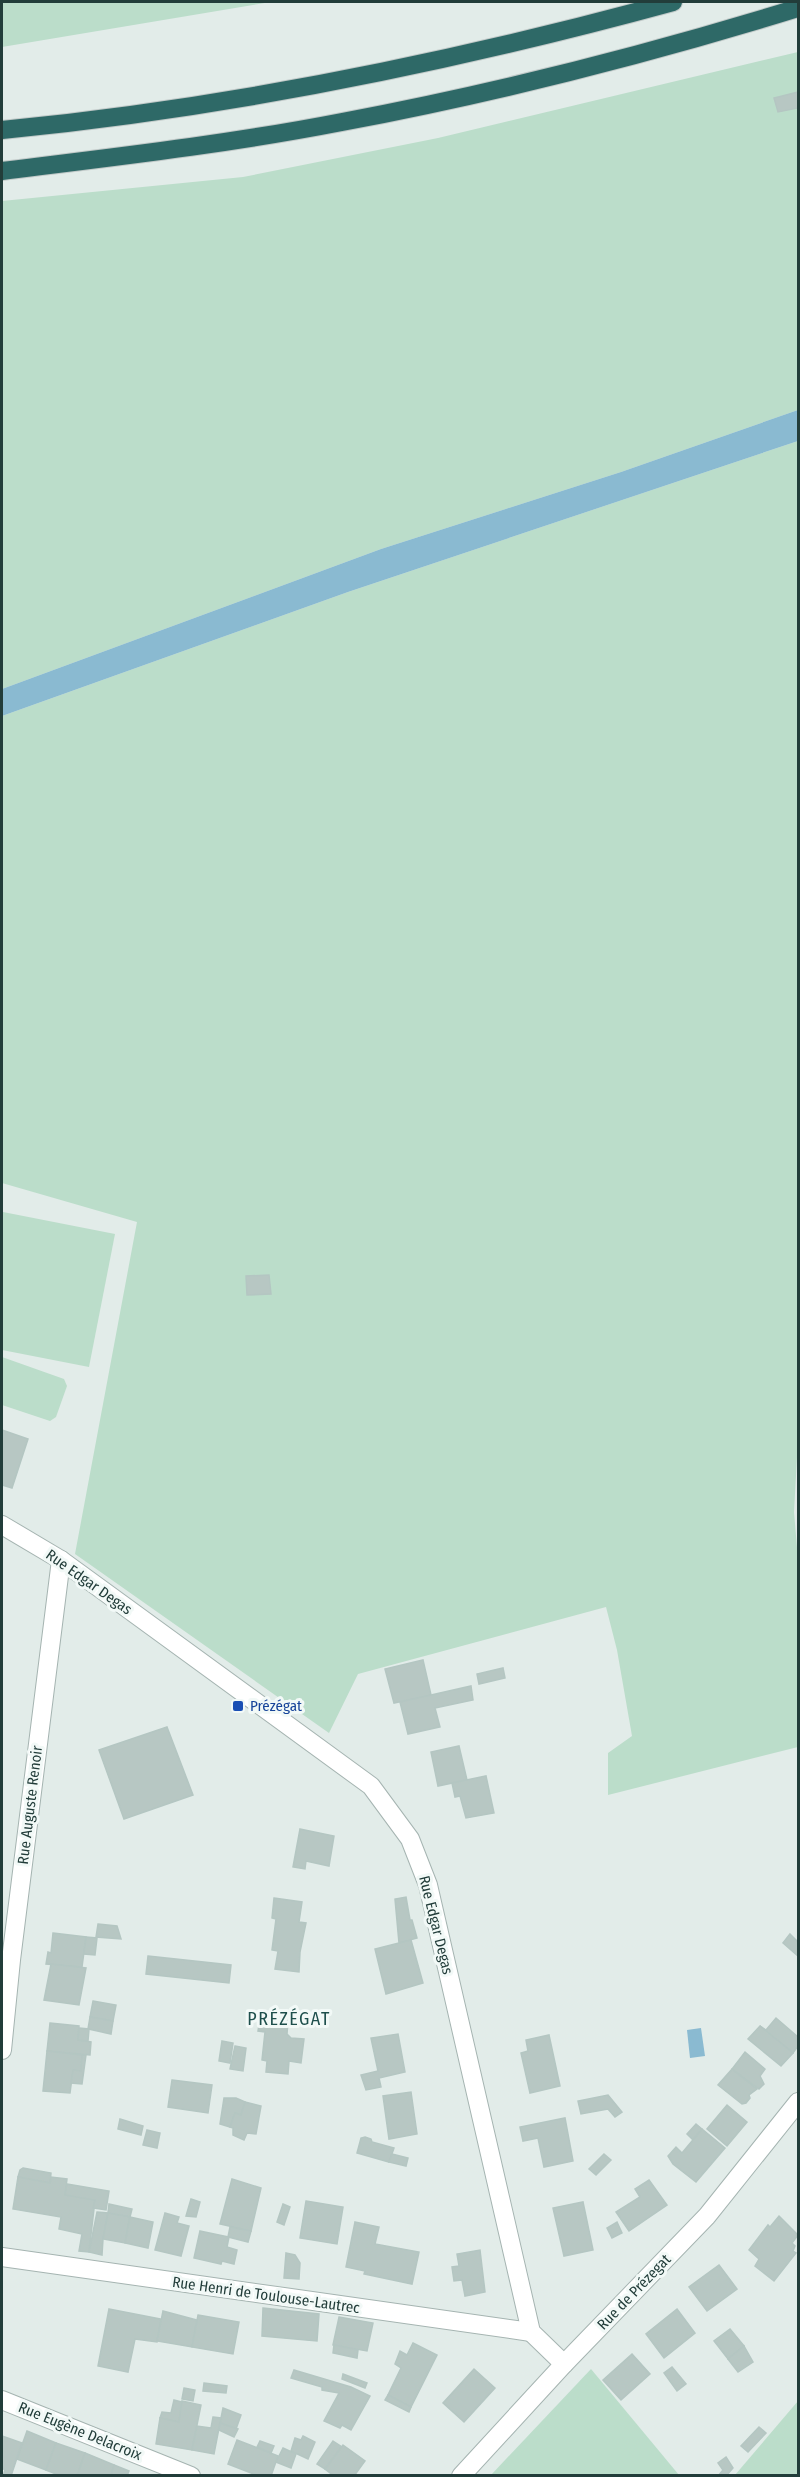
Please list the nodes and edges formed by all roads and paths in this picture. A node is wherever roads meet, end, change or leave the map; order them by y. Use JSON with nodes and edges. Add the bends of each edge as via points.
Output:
{"nodes":[{"id":1,"x":673,"y":2,"type":"edge"},
{"id":2,"x":798,"y":8,"type":"edge"},
{"id":3,"x":2,"y":130,"type":"edge"},
{"id":4,"x":2,"y":171,"type":"edge"},
{"id":5,"x":2,"y":1525,"type":"edge"},
{"id":6,"x":61,"y":1560,"type":"junction"},
{"id":7,"x":6,"y":1959,"type":"edge"},
{"id":8,"x":2,"y":2050,"type":"edge"},
{"id":9,"x":798,"y":2102,"type":"edge"},
{"id":10,"x":2,"y":2257,"type":"edge"},
{"id":11,"x":531,"y":2332,"type":"junction"},
{"id":12,"x":564,"y":2364,"type":"junction"},
{"id":13,"x":2,"y":2400,"type":"edge"},
{"id":14,"x":191,"y":2475,"type":"edge"},
{"id":15,"x":461,"y":2475,"type":"edge"}],
"edges":[{"from":1,"to":3,"type":"highway","via":[[408,67],[154,111]]},
{"from":2,"to":4,"type":"highway","via":[[642,55],[342,122],[163,152]]},
{"from":5,"to":6,"type":"street","name":"Rue Edgar Degas"},
{"from":6,"to":7,"type":"street","name":"Rue Auguste Renoir"},
{"from":6,"to":11,"type":"street","name":"Rue Edgar Degas","via":[[371,1786],[410,1839],[428,1885]]},
{"from":7,"to":8,"type":"street","name":"Rue Auguste Renoir"},
{"from":9,"to":12,"type":"street","name":"Rue de Prézegat","via":[[707,2216]]},
{"from":10,"to":11,"type":"street","name":"Rue Henri de Toulouse-Lautrec"},
{"from":11,"to":12,"type":"street"},
{"from":12,"to":15,"type":"street","name":"Rue de Prézegat"},
{"from":13,"to":14,"type":"street","name":"Rue Eugène Delacroix"}]}
